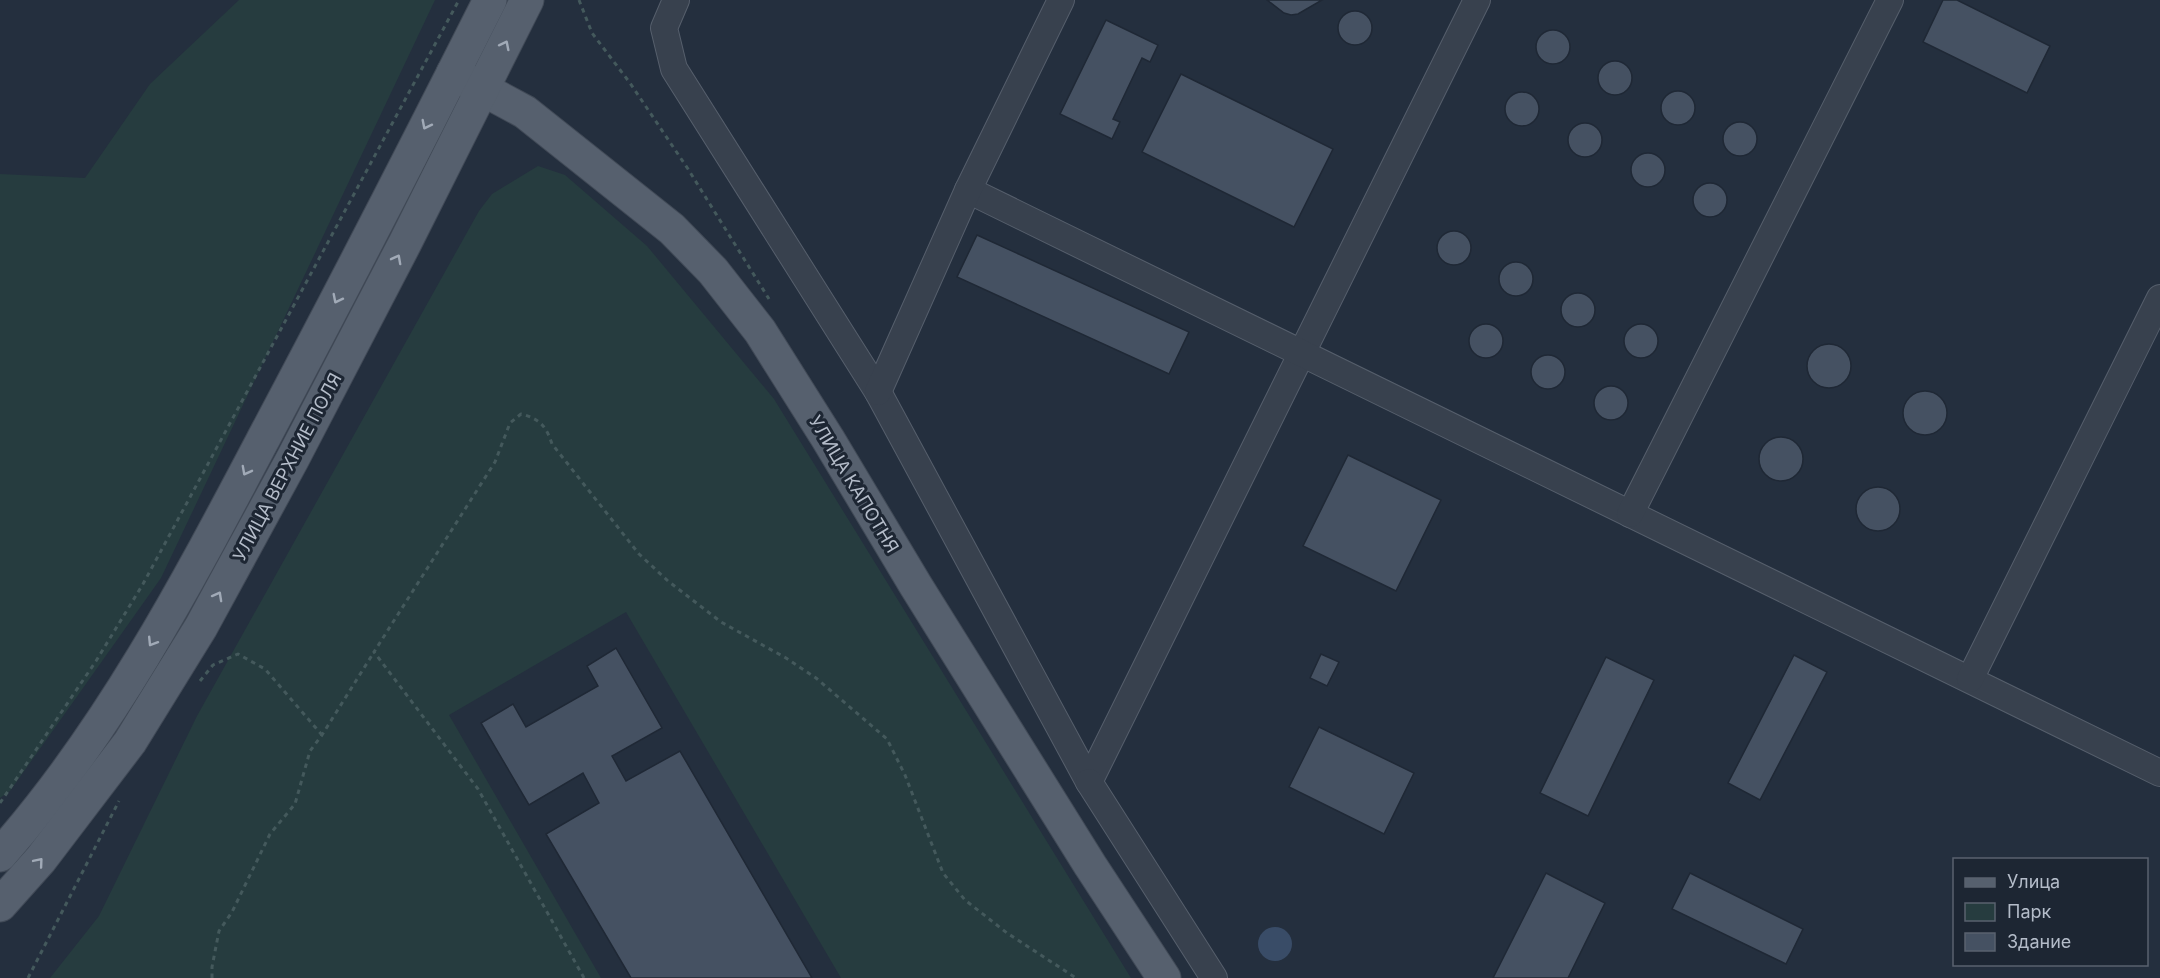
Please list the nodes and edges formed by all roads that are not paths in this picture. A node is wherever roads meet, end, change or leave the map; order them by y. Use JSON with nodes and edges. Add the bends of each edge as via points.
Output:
{"nodes":[{"id":1,"x":490,"y":0,"type":"edge"},
{"id":2,"x":527,"y":0,"type":"edge"},
{"id":3,"x":676,"y":0,"type":"edge"},
{"id":4,"x":1061,"y":0,"type":"edge"},
{"id":5,"x":1477,"y":0,"type":"edge"},
{"id":6,"x":1890,"y":0,"type":"edge"},
{"id":7,"x":453,"y":74,"type":"junction"},
{"id":8,"x":482,"y":89,"type":"junction"},
{"id":9,"x":968,"y":190,"type":"junction"},
{"id":10,"x":2160,"y":298,"type":"edge"},
{"id":11,"x":1301,"y":354,"type":"junction"},
{"id":12,"x":878,"y":392,"type":"junction"},
{"id":13,"x":1630,"y":514,"type":"junction"},
{"id":14,"x":1970,"y":680,"type":"junction"},
{"id":15,"x":2160,"y":773,"type":"edge"},
{"id":16,"x":1089,"y":782,"type":"junction"},
{"id":17,"x":2,"y":848,"type":"edge"},
{"id":18,"x":0,"y":905,"type":"edge"},
{"id":19,"x":1164,"y":978,"type":"edge"},
{"id":20,"x":1214,"y":978,"type":"edge"}],
"edges":[{"from":1,"to":7,"type":"main road","name":"УЛИЦА ВЕРХНИЕ ПОЛЯ"},
{"from":8,"to":2,"type":"main road","name":"УЛИЦА ВЕРХНИЕ ПОЛЯ","one_way":true},
{"from":3,"to":12,"type":"lane","via":[[664,28],[674,69]]},
{"from":4,"to":9,"type":"lane"},
{"from":5,"to":11,"type":"lane"},
{"from":6,"to":13,"type":"lane"},
{"from":7,"to":8,"type":"main road","name":"УЛИЦА КАПОТНЯ"},
{"from":7,"to":17,"type":"main road","name":"УЛИЦА ВЕРХНИЕ ПОЛЯ","one_way":true,"via":[[163,625],[82,750]]},
{"from":18,"to":8,"type":"main road","name":"УЛИЦА ВЕРХНИЕ ПОЛЯ","one_way":true,"via":[[41,859],[130,742],[201,627],[292,460]]},
{"from":8,"to":19,"type":"main road","name":"УЛИЦА КАПОТНЯ","via":[[525,112],[672,229],[713,271],[760,331]]},
{"from":9,"to":11,"type":"lane"},
{"from":9,"to":12,"type":"lane"},
{"from":10,"to":14,"type":"lane"},
{"from":11,"to":13,"type":"lane"},
{"from":11,"to":16,"type":"lane"},
{"from":12,"to":16,"type":"lane"},
{"from":13,"to":14,"type":"lane"},
{"from":14,"to":15,"type":"lane"},
{"from":16,"to":20,"type":"lane"}]}
